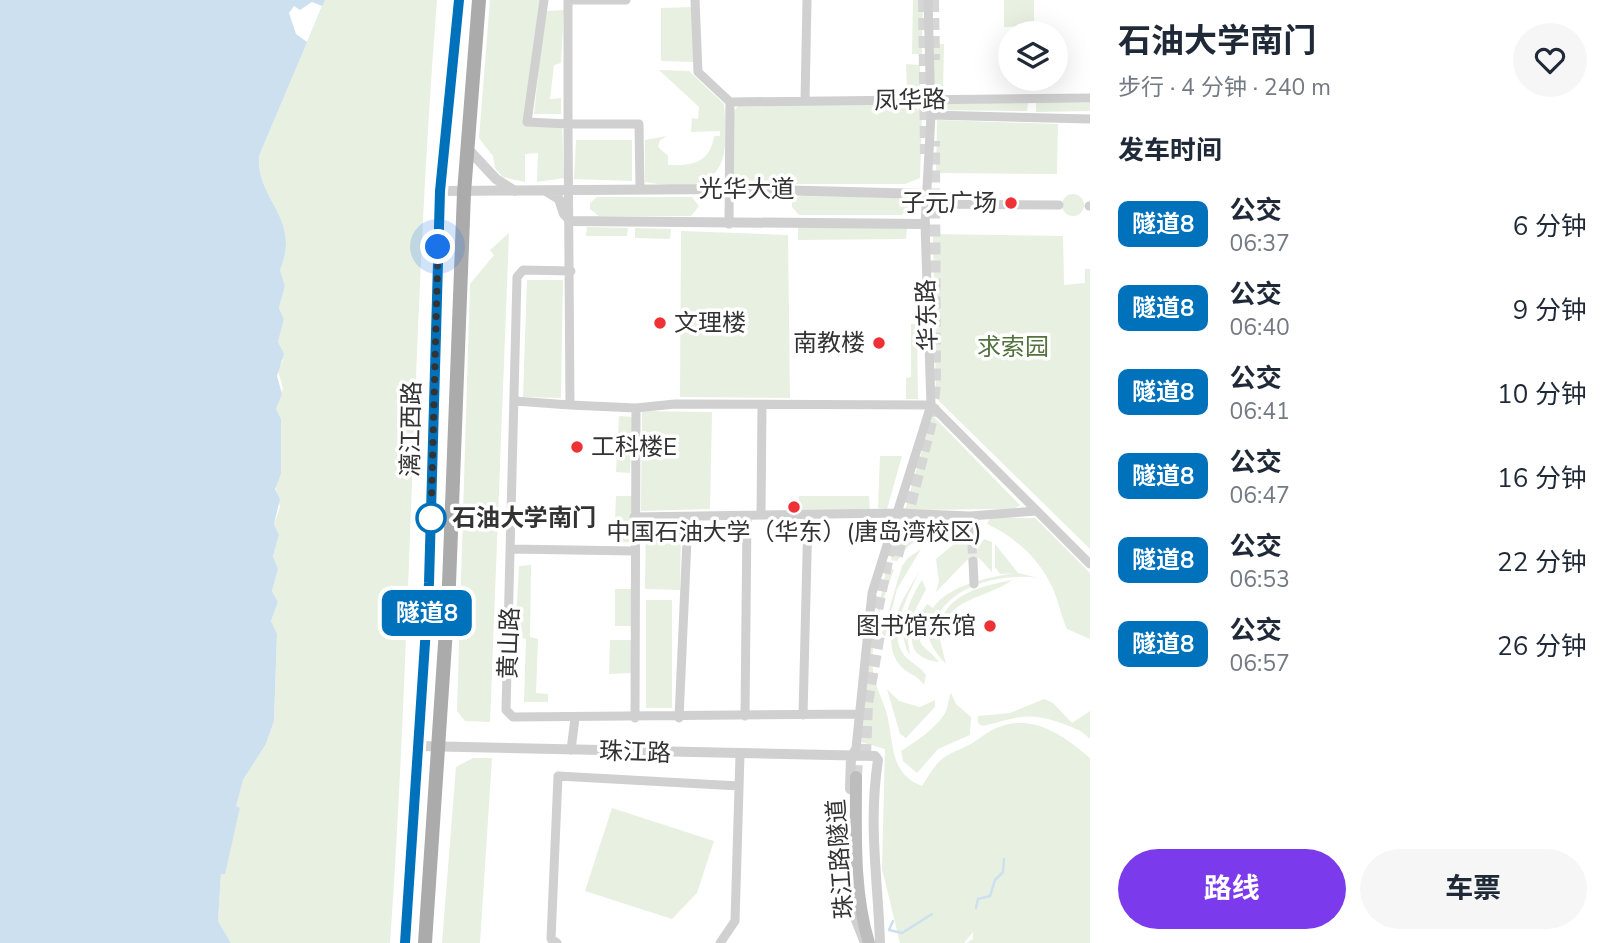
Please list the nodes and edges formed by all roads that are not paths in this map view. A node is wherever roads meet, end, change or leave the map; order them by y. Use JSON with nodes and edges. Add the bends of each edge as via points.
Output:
{"nodes":[{"id":1,"x":459,"y":0,"type":"edge"},
{"id":2,"x":479,"y":0,"type":"edge"},
{"id":3,"x":544,"y":0,"type":"edge"},
{"id":4,"x":554,"y":0,"type":"edge"},
{"id":5,"x":569,"y":0,"type":"edge"},
{"id":6,"x":580,"y":0,"type":"edge"},
{"id":7,"x":626,"y":0,"type":"edge"},
{"id":8,"x":695,"y":0,"type":"edge"},
{"id":9,"x":807,"y":0,"type":"edge"},
{"id":10,"x":928,"y":0,"type":"edge"},
{"id":11,"x":1090,"y":98,"type":"edge"},
{"id":12,"x":929,"y":99,"type":"junction"},
{"id":13,"x":805,"y":101,"type":"junction"},
{"id":14,"x":730,"y":102,"type":"junction"},
{"id":15,"x":931,"y":115,"type":"junction"},
{"id":16,"x":1090,"y":119,"type":"edge"},
{"id":17,"x":568,"y":124,"type":"junction"},
{"id":18,"x":468,"y":149,"type":"junction"},
{"id":19,"x":640,"y":189,"type":"junction"},
{"id":20,"x":728,"y":189,"type":"junction"},
{"id":21,"x":568,"y":190,"type":"junction"},
{"id":22,"x":440,"y":191,"type":"junction"},
{"id":23,"x":545,"y":191,"type":"junction"},
{"id":24,"x":518,"y":192,"type":"junction"},
{"id":25,"x":464,"y":193,"type":"junction"},
{"id":26,"x":926,"y":199,"type":"junction"},
{"id":27,"x":1059,"y":205,"type":"dead end"},
{"id":28,"x":571,"y":221,"type":"junction"},
{"id":29,"x":729,"y":224,"type":"junction"},
{"id":30,"x":925,"y":224,"type":"junction"},
{"id":31,"x":571,"y":271,"type":"junction"},
{"id":32,"x":515,"y":401,"type":"junction"},
{"id":33,"x":570,"y":405,"type":"junction"},
{"id":34,"x":930,"y":405,"type":"junction"},
{"id":35,"x":762,"y":407,"type":"junction"},
{"id":36,"x":636,"y":408,"type":"junction"},
{"id":37,"x":1037,"y":511,"type":"junction"},
{"id":38,"x":897,"y":513,"type":"junction"},
{"id":39,"x":761,"y":514,"type":"junction"},
{"id":40,"x":808,"y":515,"type":"junction"},
{"id":41,"x":747,"y":516,"type":"junction"},
{"id":42,"x":970,"y":516,"type":"junction"},
{"id":43,"x":634,"y":517,"type":"junction"},
{"id":44,"x":688,"y":518,"type":"junction"},
{"id":45,"x":971,"y":531,"type":"tunnel mouth"},
{"id":46,"x":512,"y":549,"type":"junction"},
{"id":47,"x":634,"y":551,"type":"junction"},
{"id":48,"x":973,"y":561,"type":"tunnel mouth"},
{"id":49,"x":1090,"y":564,"type":"edge"},
{"id":50,"x":974,"y":584,"type":"dead end"},
{"id":51,"x":859,"y":714,"type":"junction"},
{"id":52,"x":803,"y":715,"type":"junction"},
{"id":53,"x":746,"y":716,"type":"junction"},
{"id":54,"x":576,"y":718,"type":"junction"},
{"id":55,"x":679,"y":718,"type":"junction"},
{"id":56,"x":635,"y":719,"type":"junction"},
{"id":57,"x":418,"y":746,"type":"junction"},
{"id":58,"x":438,"y":746,"type":"junction"},
{"id":59,"x":571,"y":750,"type":"junction"},
{"id":60,"x":740,"y":755,"type":"junction"},
{"id":61,"x":851,"y":757,"type":"junction"},
{"id":62,"x":860,"y":777,"type":"tunnel mouth"},
{"id":63,"x":739,"y":786,"type":"junction"},
{"id":64,"x":872,"y":941,"type":"edge"},
{"id":65,"x":405,"y":943,"type":"edge"},
{"id":66,"x":425,"y":943,"type":"edge"},
{"id":67,"x":557,"y":943,"type":"edge"},
{"id":68,"x":720,"y":943,"type":"edge"}],
"edges":[{"from":1,"to":22,"type":"main road","name":"漓江西路"},
{"from":2,"to":18,"type":"main road","name":"漓江西路"},
{"from":3,"to":4,"type":"street"},
{"from":3,"to":17,"type":"street","via":[[527,121]]},
{"from":5,"to":6,"type":"street"},
{"from":5,"to":17,"type":"street"},
{"from":6,"to":7,"type":"street"},
{"from":8,"to":14,"type":"street","via":[[698,72]]},
{"from":9,"to":13,"type":"street"},
{"from":10,"to":12,"type":"street","name":"华东路"},
{"from":11,"to":12,"type":"street","name":"凤华路"},
{"from":12,"to":13,"type":"street","name":"凤华路"},
{"from":12,"to":15,"type":"street","name":"华东路"},
{"from":13,"to":14,"type":"street","name":"凤华路"},
{"from":14,"to":20,"type":"street"},
{"from":15,"to":16,"type":"street","name":"凤华路"},
{"from":15,"to":26,"type":"street","name":"华东路"},
{"from":17,"to":19,"type":"street","via":[[639,124]]},
{"from":17,"to":21,"type":"street"},
{"from":18,"to":24,"type":"street","via":[[496,179]]},
{"from":18,"to":25,"type":"main road","name":"漓江西路"},
{"from":19,"to":20,"type":"street","name":"光华大道"},
{"from":19,"to":21,"type":"street","name":"光华大道"},
{"from":20,"to":26,"type":"street","name":"光华大道"},
{"from":20,"to":29,"type":"street"},
{"from":21,"to":23,"type":"street","name":"光华大道"},
{"from":21,"to":28,"type":"street"},
{"from":22,"to":25,"type":"street","name":"光华大道"},
{"from":22,"to":57,"type":"main road","name":"漓江西路","via":[[429,583]]},
{"from":23,"to":24,"type":"street","name":"光华大道"},
{"from":23,"to":28,"type":"street","via":[[559,198]]},
{"from":24,"to":25,"type":"street","name":"光华大道"},
{"from":25,"to":58,"type":"main road","name":"漓江西路"},
{"from":26,"to":27,"type":"street","name":"光华大道"},
{"from":26,"to":30,"type":"street","name":"华东路"},
{"from":28,"to":29,"type":"street","name":"光华大道"},
{"from":28,"to":31,"type":"street"},
{"from":29,"to":30,"type":"street","name":"光华大道"},
{"from":30,"to":34,"type":"street","name":"华东路"},
{"from":31,"to":32,"type":"street","name":"黄山路","via":[[523,270],[517,277]]},
{"from":31,"to":33,"type":"street"},
{"from":32,"to":33,"type":"street"},
{"from":32,"to":46,"type":"street","name":"黄山路"},
{"from":33,"to":36,"type":"street"},
{"from":34,"to":35,"type":"street"},
{"from":34,"to":37,"type":"street"},
{"from":34,"to":38,"type":"street","name":"华东路"},
{"from":35,"to":36,"type":"street","via":[[675,404]]},
{"from":35,"to":39,"type":"street"},
{"from":36,"to":43,"type":"street"},
{"from":37,"to":42,"type":"street"},
{"from":37,"to":49,"type":"street"},
{"from":38,"to":40,"type":"street"},
{"from":38,"to":42,"type":"street"},
{"from":38,"to":51,"type":"street","name":"华东路","via":[[872,593]]},
{"from":39,"to":40,"type":"street"},
{"from":39,"to":41,"type":"street"},
{"from":40,"to":52,"type":"street"},
{"from":41,"to":44,"type":"street"},
{"from":41,"to":53,"type":"street"},
{"from":42,"to":45,"type":"street"},
{"from":43,"to":44,"type":"street"},
{"from":43,"to":47,"type":"street"},
{"from":44,"to":55,"type":"street"},
{"from":46,"to":47,"type":"street"},
{"from":46,"to":54,"type":"street","name":"黄山路","via":[[506,710],[513,717]]},
{"from":47,"to":56,"type":"street"},
{"from":48,"to":50,"type":"street"},
{"from":51,"to":52,"type":"street","name":"黄山路"},
{"from":51,"to":61,"type":"street","name":"华东路"},
{"from":52,"to":53,"type":"street","name":"黄山路"},
{"from":53,"to":55,"type":"street","name":"黄山路"},
{"from":54,"to":56,"type":"street","name":"黄山路"},
{"from":54,"to":59,"type":"street"},
{"from":55,"to":56,"type":"street","name":"黄山路"},
{"from":57,"to":58,"type":"street","name":"珠江路"},
{"from":57,"to":65,"type":"main road","name":"漓江西路"},
{"from":58,"to":59,"type":"street","name":"珠江路"},
{"from":58,"to":66,"type":"main road","name":"漓江西路"},
{"from":59,"to":60,"type":"street","name":"珠江路"},
{"from":60,"to":61,"type":"street","name":"珠江路"},
{"from":60,"to":63,"type":"street"},
{"from":61,"to":64,"type":"street","via":[[854,915]]},
{"from":61,"to":64,"type":"street","name":"珠江路","via":[[874,755],[878,760],[873,783]]},
{"from":62,"to":64,"type":"main road","name":"珠江路隧道"},
{"from":63,"to":67,"type":"street","via":[[558,776],[551,939]]},
{"from":63,"to":68,"type":"street","via":[[735,921]]}]}
